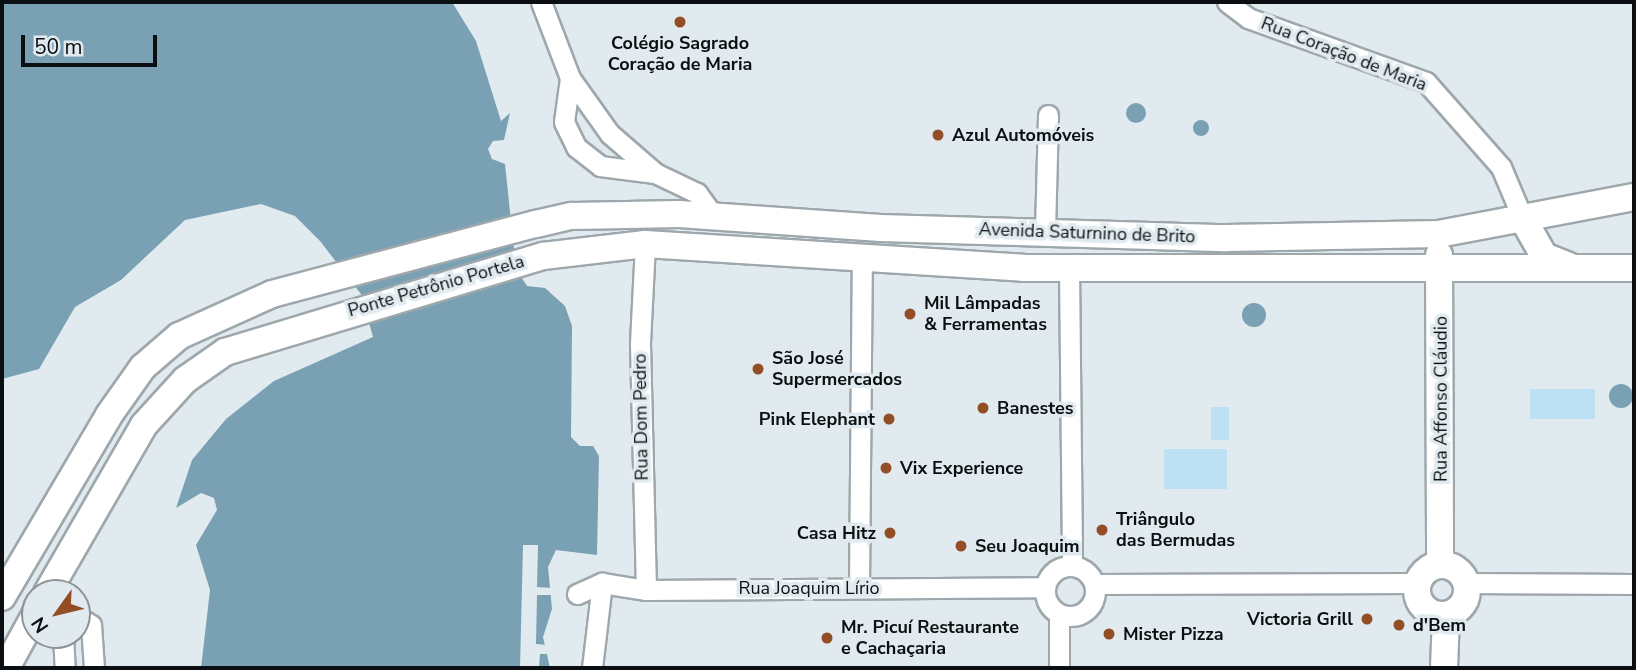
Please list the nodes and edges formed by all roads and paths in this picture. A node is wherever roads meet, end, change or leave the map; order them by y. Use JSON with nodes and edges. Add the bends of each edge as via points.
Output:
{"nodes":[{"id":1,"x":541,"y":2,"type":"edge"},
{"id":2,"x":1227,"y":2,"type":"edge"},
{"id":3,"x":570,"y":78,"type":"junction"},
{"id":4,"x":1048,"y":116,"type":"dead end"},
{"id":5,"x":655,"y":173,"type":"junction"},
{"id":6,"x":1634,"y":197,"type":"edge"},
{"id":7,"x":713,"y":216,"type":"junction"},
{"id":8,"x":1522,"y":217,"type":"junction"},
{"id":9,"x":1045,"y":231,"type":"junction"},
{"id":10,"x":1139,"y":233,"type":"junction"},
{"id":11,"x":1438,"y":234,"type":"junction"},
{"id":12,"x":645,"y":244,"type":"junction"},
{"id":13,"x":543,"y":256,"type":"joint"},
{"id":14,"x":862,"y":258,"type":"junction"},
{"id":15,"x":1578,"y":267,"type":"junction"},
{"id":16,"x":1069,"y":268,"type":"junction"},
{"id":17,"x":1634,"y":268,"type":"edge"},
{"id":18,"x":1440,"y":271,"type":"junction"},
{"id":19,"x":1440,"y":565,"type":"junction"},
{"id":20,"x":1072,"y":566,"type":"junction"},
{"id":21,"x":55,"y":579,"type":"edge"},
{"id":22,"x":602,"y":583,"type":"junction"},
{"id":23,"x":1417,"y":583,"type":"junction"},
{"id":24,"x":1466,"y":583,"type":"junction"},
{"id":25,"x":1095,"y":584,"type":"junction"},
{"id":26,"x":1634,"y":584,"type":"edge"},
{"id":27,"x":859,"y":586,"type":"junction"},
{"id":28,"x":1045,"y":587,"type":"junction"},
{"id":29,"x":646,"y":590,"type":"junction"},
{"id":30,"x":577,"y":594,"type":"dead end"},
{"id":31,"x":2,"y":597,"type":"edge"},
{"id":32,"x":1059,"y":615,"type":"junction"},
{"id":33,"x":1446,"y":616,"type":"junction"},
{"id":34,"x":91,"y":625,"type":"edge"},
{"id":35,"x":21,"y":641,"type":"edge"},
{"id":36,"x":64,"y":649,"type":"edge"},
{"id":37,"x":6,"y":668,"type":"edge"},
{"id":38,"x":65,"y":668,"type":"edge"},
{"id":39,"x":94,"y":668,"type":"edge"},
{"id":40,"x":592,"y":668,"type":"edge"},
{"id":41,"x":1059,"y":668,"type":"edge"},
{"id":42,"x":1444,"y":668,"type":"edge"}],
"edges":[{"from":1,"to":3,"type":"street"},
{"from":2,"to":8,"type":"street","name":"Rua Coração de Maria","via":[[1248,18],[1426,82],[1501,167]]},
{"from":3,"to":5,"type":"street","via":[[610,134]]},
{"from":3,"to":5,"type":"street","via":[[564,122],[576,146],[600,166]]},
{"from":4,"to":9,"type":"street"},
{"from":5,"to":7,"type":"street","via":[[697,193]]},
{"from":6,"to":8,"type":"main road","name":"Avenida Saturnino de Brito"},
{"from":7,"to":9,"type":"main road","name":"Avenida Saturnino de Brito"},
{"from":7,"to":31,"type":"main road","name":"Avenida Saturnino de Brito","via":[[572,215],[316,282],[198,325],[143,367],[76,464]]},
{"from":8,"to":11,"type":"main road","name":"Avenida Saturnino de Brito"},
{"from":8,"to":15,"type":"main road","via":[[1544,256]]},
{"from":9,"to":10,"type":"main road","name":"Avenida Saturnino de Brito"},
{"from":10,"to":11,"type":"main road","name":"Avenida Saturnino de Brito","via":[[1226,238]]},
{"from":10,"to":16,"type":"main road","via":[[1077,244]]},
{"from":11,"to":18,"type":"main road","name":"Rua Affonso Cláudio"},
{"from":12,"to":13,"type":"main road","name":"Avenida Saturnino de Brito"},
{"from":12,"to":14,"type":"main road","name":"Avenida Saturnino de Brito"},
{"from":12,"to":29,"type":"street","name":"Rua Dom Pedro","via":[[640,344]]},
{"from":13,"to":21,"type":"main road","name":"Ponte Petrônio Portela","via":[[329,316],[225,352],[185,380],[144,425]]},
{"from":14,"to":16,"type":"main road","name":"Avenida Saturnino de Brito"},
{"from":14,"to":27,"type":"street"},
{"from":15,"to":17,"type":"main road","name":"Avenida Saturnino de Brito"},
{"from":15,"to":18,"type":"main road","name":"Avenida Saturnino de Brito"},
{"from":16,"to":18,"type":"main road","name":"Avenida Saturnino de Brito"},
{"from":16,"to":20,"type":"street"},
{"from":18,"to":19,"type":"main road","name":"Rua Affonso Cláudio"},
{"from":19,"to":23,"type":"main road"},
{"from":19,"to":24,"type":"main road","via":[[1456,569]]},
{"from":20,"to":25,"type":"street"},
{"from":20,"to":28,"type":"street","via":[[1055,571]]},
{"from":22,"to":29,"type":"street","name":"Rua Joaquim Lírio"},
{"from":22,"to":30,"type":"street"},
{"from":22,"to":40,"type":"street"},
{"from":23,"to":25,"type":"street"},
{"from":23,"to":33,"type":"main road","via":[[1422,607]]},
{"from":24,"to":26,"type":"street"},
{"from":24,"to":33,"type":"main road","via":[[1463,604]]},
{"from":25,"to":32,"type":"street","via":[[1087,611]]},
{"from":27,"to":28,"type":"street","name":"Rua Joaquim Lírio"},
{"from":27,"to":29,"type":"street","name":"Rua Joaquim Lírio"},
{"from":28,"to":32,"type":"street","via":[[1045,598]]},
{"from":32,"to":41,"type":"street"},
{"from":33,"to":42,"type":"main road"},
{"from":34,"to":39,"type":"street"},
{"from":35,"to":37,"type":"main road"},
{"from":36,"to":38,"type":"street"}]}
